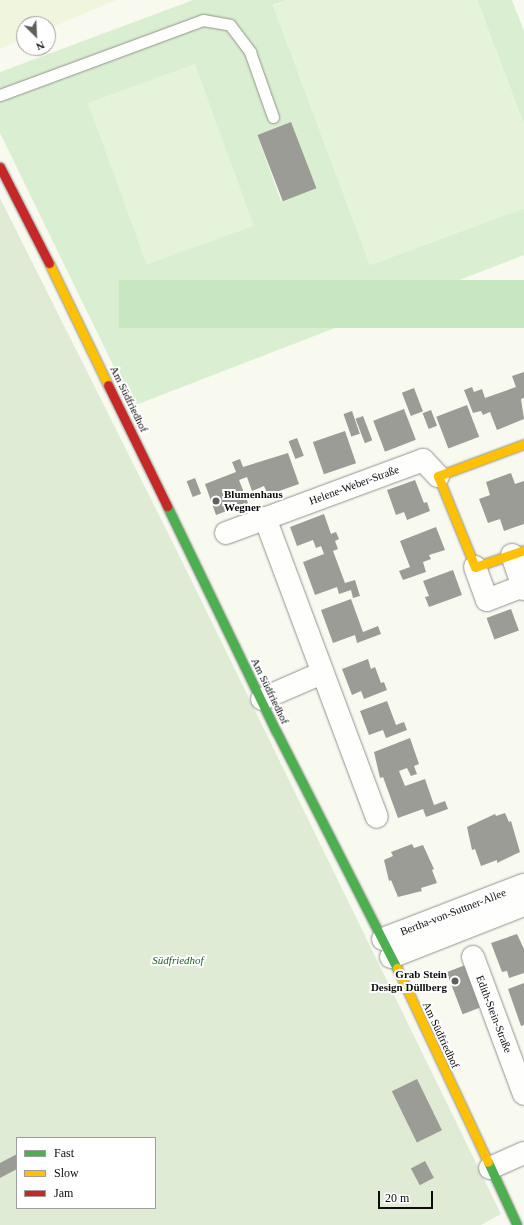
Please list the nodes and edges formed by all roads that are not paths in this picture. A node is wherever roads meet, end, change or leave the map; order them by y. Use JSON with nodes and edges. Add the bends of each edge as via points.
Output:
{"nodes":[{"id":1,"x":0,"y":95,"type":"edge"},
{"id":2,"x":273,"y":117,"type":"dead end"},
{"id":3,"x":0,"y":167,"type":"edge"},
{"id":4,"x":524,"y":444,"type":"edge"},
{"id":5,"x":438,"y":476,"type":"junction"},
{"id":6,"x":265,"y":518,"type":"junction"},
{"id":7,"x":226,"y":533,"type":"dead end"},
{"id":8,"x":518,"y":553,"type":"edge"},
{"id":9,"x":475,"y":567,"type":"junction"},
{"id":10,"x":523,"y":588,"type":"edge"},
{"id":11,"x":322,"y":673,"type":"junction"},
{"id":12,"x":262,"y":699,"type":"junction"},
{"id":13,"x":377,"y":817,"type":"dead end"},
{"id":14,"x":524,"y":885,"type":"edge"},
{"id":15,"x":524,"y":905,"type":"edge"},
{"id":16,"x":387,"y":948,"type":"junction"},
{"id":17,"x":473,"y":956,"type":"dead end"},
{"id":18,"x":524,"y":1094,"type":"edge"},
{"id":19,"x":524,"y":1153,"type":"edge"},
{"id":20,"x":490,"y":1168,"type":"junction"},
{"id":21,"x":517,"y":1225,"type":"edge"}],
"edges":[{"from":1,"to":2,"type":"lane","via":[[204,20],[230,25],[250,52]]},
{"from":3,"to":12,"type":"street","name":"Am Südfriedhof"},
{"from":4,"to":5,"type":"street"},
{"from":5,"to":6,"type":"street","name":"Helene-Weber-Straße","via":[[423,460]]},
{"from":5,"to":9,"type":"street"},
{"from":6,"to":7,"type":"street","name":"Helene-Weber-Straße"},
{"from":6,"to":11,"type":"street"},
{"from":8,"to":9,"type":"street"},
{"from":8,"to":10,"type":"street"},
{"from":9,"to":10,"type":"street","via":[[487,600]]},
{"from":11,"to":12,"type":"street"},
{"from":11,"to":13,"type":"street"},
{"from":12,"to":16,"type":"street","name":"Am Südfriedhof"},
{"from":14,"to":16,"type":"street","name":"Bertha-von-Suttner-Allee"},
{"from":15,"to":16,"type":"street","name":"Bertha-von-Suttner-Allee"},
{"from":16,"to":20,"type":"street","name":"Am Südfriedhof"},
{"from":17,"to":18,"type":"street","name":"Edith-Stein-Straße"},
{"from":19,"to":20,"type":"street"},
{"from":20,"to":21,"type":"street","name":"Am Südfriedhof"}]}
